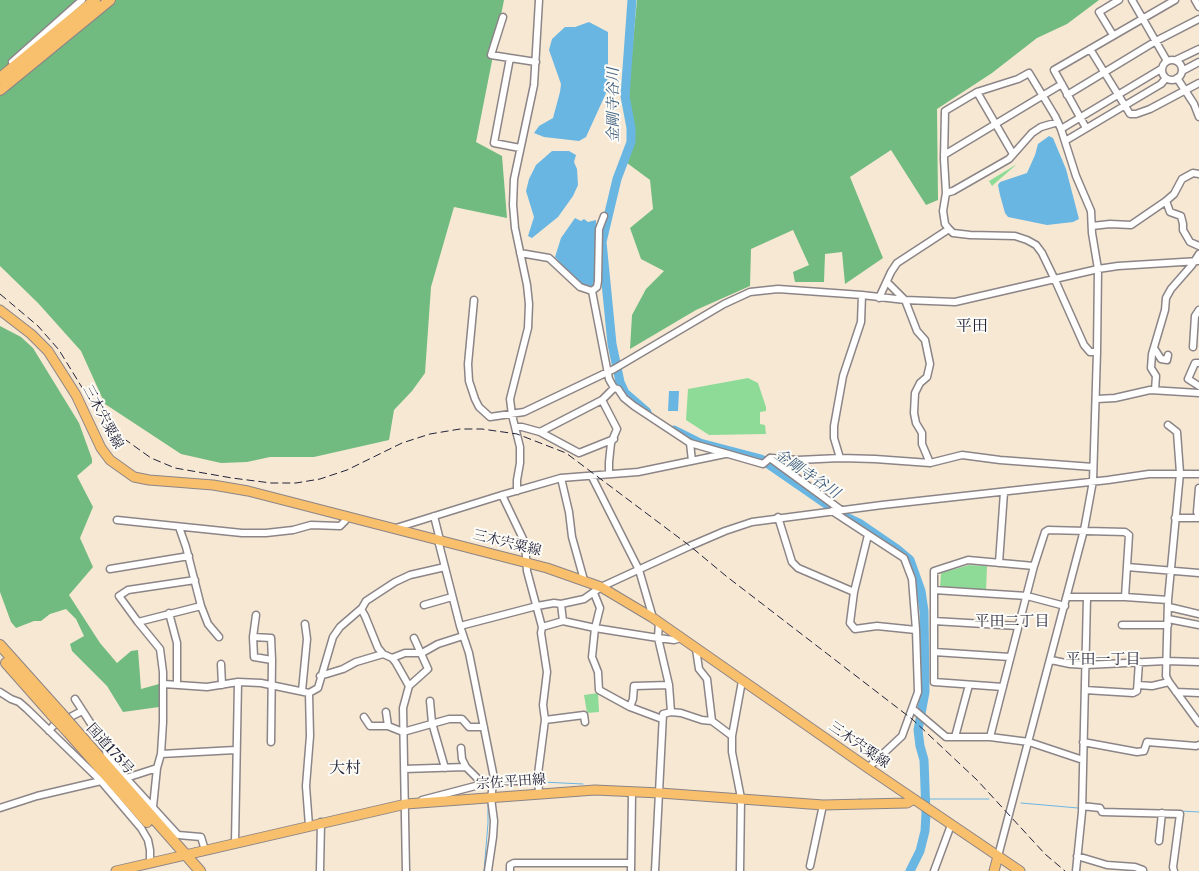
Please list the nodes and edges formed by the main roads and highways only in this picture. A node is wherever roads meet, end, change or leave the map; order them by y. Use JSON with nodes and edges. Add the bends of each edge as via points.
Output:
{"nodes":[{"id":1,"x":95,"y":0,"type":"edge"},
{"id":2,"x":110,"y":0,"type":"edge"},
{"id":3,"x":0,"y":78,"type":"edge"},
{"id":4,"x":0,"y":90,"type":"edge"},
{"id":5,"x":0,"y":310,"type":"edge"},
{"id":6,"x":0,"y":637,"type":"edge"},
{"id":7,"x":0,"y":646,"type":"edge"},
{"id":8,"x":0,"y":656,"type":"edge"},
{"id":9,"x":0,"y":665,"type":"edge"},
{"id":10,"x":21,"y":669,"type":"junction"},
{"id":11,"x":54,"y":714,"type":"junction"},
{"id":12,"x":915,"y":800,"type":"junction"},
{"id":13,"x":182,"y":856,"type":"junction"},
{"id":14,"x":998,"y":856,"type":"junction"},
{"id":15,"x":116,"y":871,"type":"edge"},
{"id":16,"x":191,"y":871,"type":"edge"},
{"id":17,"x":200,"y":871,"type":"edge"},
{"id":18,"x":994,"y":871,"type":"edge"},
{"id":19,"x":1020,"y":871,"type":"edge"}],
"edges":[{"from":1,"to":3,"type":"highway"},
{"from":2,"to":4,"type":"highway"},
{"from":5,"to":12,"type":"main road","name":"三木宍粟線","via":[[48,352],[76,395],[100,448],[121,470],[134,477],[231,487],[526,562],[584,580],[656,620]]},
{"from":6,"to":10,"type":"highway"},
{"from":7,"to":10,"type":"highway","name":"国道175号"},
{"from":8,"to":11,"type":"highway","name":"国道175号"},
{"from":9,"to":11,"type":"highway"},
{"from":10,"to":11,"type":"highway","name":"国道175号"},
{"from":11,"to":13,"type":"highway","name":"国道175号","bridge":true},
{"from":12,"to":13,"type":"main road","name":"宗佐平田線","via":[[907,803],[823,804],[595,790],[406,804]]},
{"from":12,"to":14,"type":"main road","name":"三木宍粟線"},
{"from":13,"to":15,"type":"main road","name":"宗佐平田線"},
{"from":13,"to":16,"type":"highway","name":"国道175号"},
{"from":13,"to":17,"type":"highway","name":"国道175号"},
{"from":14,"to":18,"type":"main road"},
{"from":14,"to":19,"type":"main road"}]}
